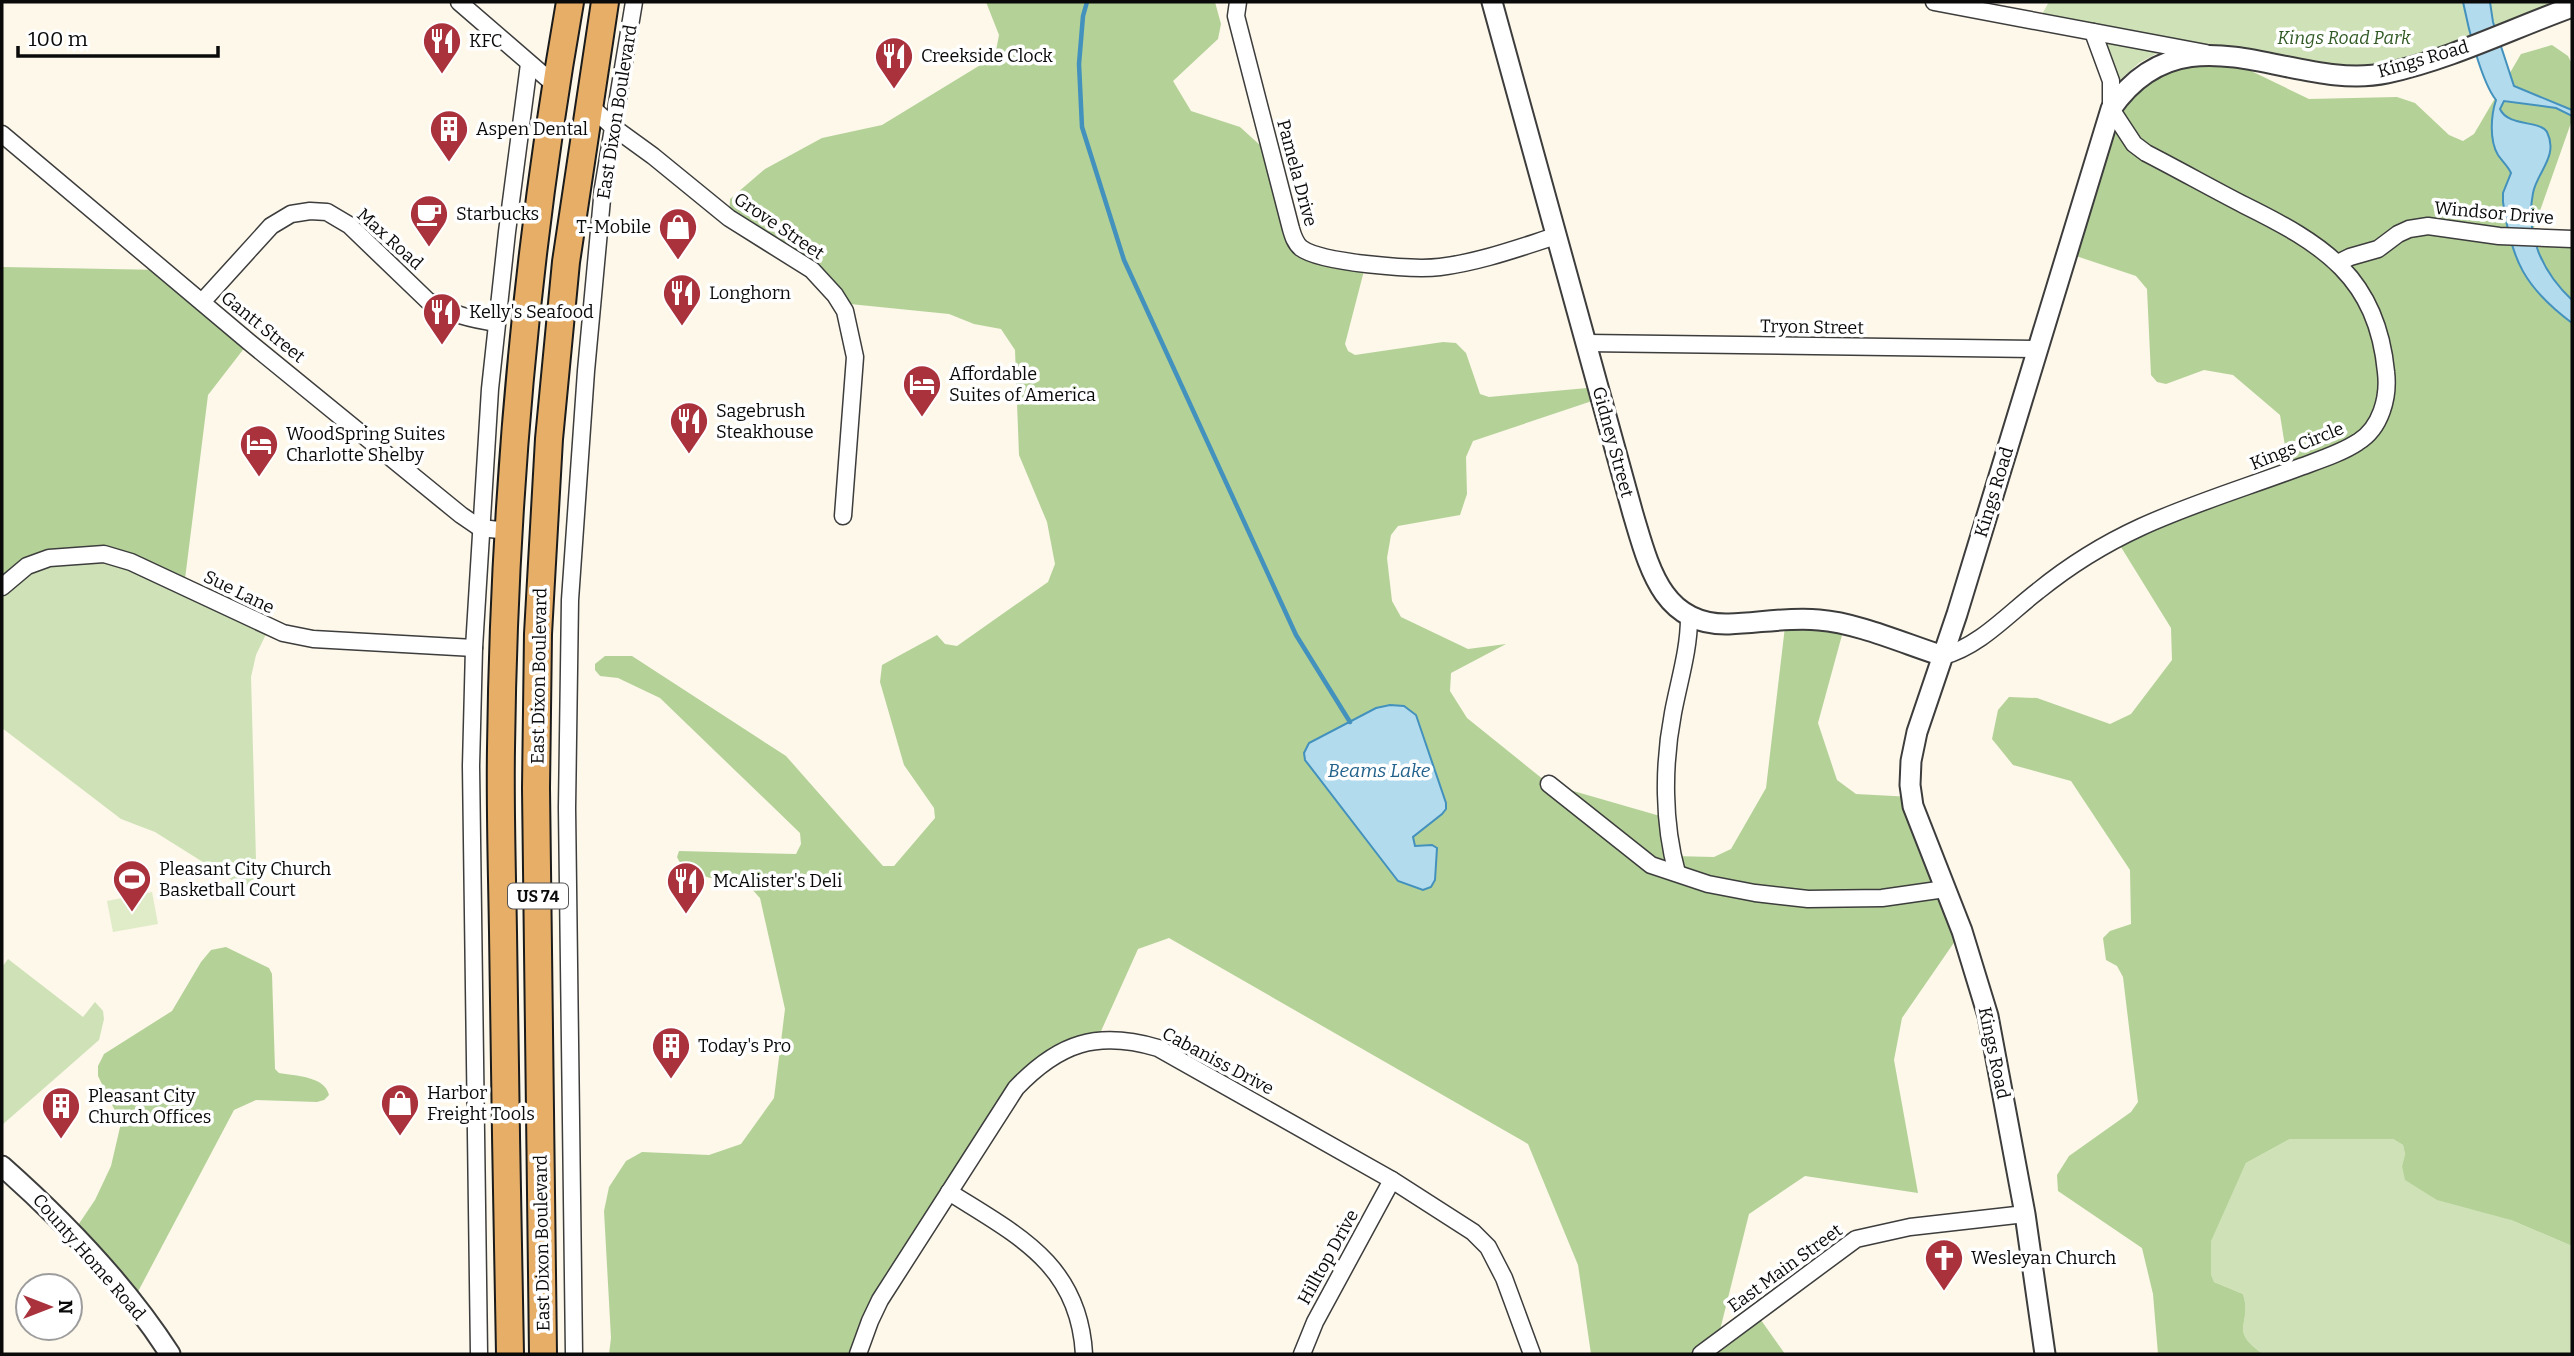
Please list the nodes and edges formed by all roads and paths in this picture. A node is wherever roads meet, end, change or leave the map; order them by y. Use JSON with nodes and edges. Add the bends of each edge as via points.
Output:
{"nodes":[{"id":1,"x":459,"y":2,"type":"edge"},
{"id":2,"x":570,"y":2,"type":"edge"},
{"id":3,"x":587,"y":2,"type":"edge"},
{"id":4,"x":606,"y":2,"type":"edge"},
{"id":5,"x":634,"y":2,"type":"edge"},
{"id":6,"x":1492,"y":2,"type":"edge"},
{"id":7,"x":1934,"y":2,"type":"edge"},
{"id":8,"x":2572,"y":7,"type":"edge"},
{"id":9,"x":1237,"y":9,"type":"edge"},
{"id":10,"x":2093,"y":32,"type":"junction"},
{"id":11,"x":2218,"y":55,"type":"junction"},
{"id":12,"x":529,"y":64,"type":"junction"},
{"id":13,"x":555,"y":85,"type":"junction"},
{"id":14,"x":588,"y":104,"type":"junction"},
{"id":15,"x":2111,"y":109,"type":"junction"},
{"id":16,"x":613,"y":127,"type":"junction"},
{"id":17,"x":2,"y":134,"type":"edge"},
{"id":18,"x":1556,"y":236,"type":"junction"},
{"id":19,"x":2572,"y":239,"type":"edge"},
{"id":20,"x":566,"y":262,"type":"junction"},
{"id":21,"x":2338,"y":263,"type":"junction"},
{"id":22,"x":202,"y":302,"type":"junction"},
{"id":23,"x":496,"y":323,"type":"junction"},
{"id":24,"x":1586,"y":343,"type":"junction"},
{"id":25,"x":2038,"y":349,"type":"junction"},
{"id":26,"x":843,"y":516,"type":"dead end"},
{"id":27,"x":480,"y":528,"type":"junction"},
{"id":28,"x":509,"y":531,"type":"junction"},
{"id":29,"x":2,"y":587,"type":"edge"},
{"id":30,"x":1689,"y":618,"type":"junction"},
{"id":31,"x":474,"y":648,"type":"junction"},
{"id":32,"x":1943,"y":656,"type":"junction"},
{"id":33,"x":501,"y":748,"type":"junction"},
{"id":34,"x":1549,"y":784,"type":"dead end"},
{"id":35,"x":1678,"y":873,"type":"junction"},
{"id":36,"x":1945,"y":889,"type":"junction"},
{"id":37,"x":538,"y":977,"type":"junction"},
{"id":38,"x":568,"y":979,"type":"junction"},
{"id":39,"x":474,"y":996,"type":"junction"},
{"id":40,"x":504,"y":996,"type":"junction"},
{"id":41,"x":2,"y":1166,"type":"edge"},
{"id":42,"x":541,"y":1177,"type":"junction"},
{"id":43,"x":1392,"y":1180,"type":"junction"},
{"id":44,"x":949,"y":1192,"type":"junction"},
{"id":45,"x":2025,"y":1214,"type":"junction"},
{"id":46,"x":170,"y":1354,"type":"edge"},
{"id":47,"x":479,"y":1354,"type":"edge"},
{"id":48,"x":510,"y":1354,"type":"edge"},
{"id":49,"x":542,"y":1354,"type":"edge"},
{"id":50,"x":574,"y":1354,"type":"edge"},
{"id":51,"x":858,"y":1354,"type":"edge"},
{"id":52,"x":1084,"y":1354,"type":"edge"},
{"id":53,"x":1302,"y":1354,"type":"edge"},
{"id":54,"x":1532,"y":1354,"type":"edge"},
{"id":55,"x":1701,"y":1354,"type":"edge"},
{"id":56,"x":2045,"y":1354,"type":"edge"}],
"edges":[{"from":1,"to":12,"type":"street"},
{"from":2,"to":13,"type":"highway","name":"East Dixon Boulevard","number":"US 74"},
{"from":3,"to":14,"type":"highway","via":[[579,82]]},
{"from":4,"to":14,"type":"highway","name":"East Dixon Boulevard","number":"US 74"},
{"from":5,"to":16,"type":"street","name":"East Dixon Boulevard"},
{"from":6,"to":18,"type":"street","name":"Gidney Street"},
{"from":7,"to":10,"type":"street"},
{"from":8,"to":11,"type":"street","name":"Kings Road","via":[[2386,73],[2340,74]]},
{"from":9,"to":18,"type":"street","name":"Pamela Drive","via":[[1291,229],[1301,248],[1325,257],[1425,268],[1497,255]]},
{"from":10,"to":11,"type":"street"},
{"from":10,"to":15,"type":"street","via":[[2111,81]]},
{"from":11,"to":15,"type":"street","name":"Kings Road","via":[[2163,63],[2137,78]]},
{"from":12,"to":13,"type":"street"},
{"from":12,"to":23,"type":"street"},
{"from":13,"to":20,"type":"highway","via":[[569,109],[558,232]]},
{"from":13,"to":28,"type":"highway","name":"East Dixon Boulevard","number":"US 74","via":[[526,319]]},
{"from":14,"to":16,"type":"street","name":"Grove Street"},
{"from":14,"to":20,"type":"highway","name":"East Dixon Boulevard","number":"US 74"},
{"from":15,"to":21,"type":"street","name":"Kings Circle","via":[[2146,153],[2281,223]]},
{"from":15,"to":25,"type":"street","name":"Kings Road"},
{"from":16,"to":26,"type":"street","name":"Grove Street","via":[[729,218],[812,270],[845,311],[855,357]]},
{"from":16,"to":38,"type":"street","name":"East Dixon Boulevard","via":[[603,188],[570,600]]},
{"from":17,"to":22,"type":"street","name":"Gantt Street"},
{"from":18,"to":24,"type":"street","name":"Gidney Street"},
{"from":19,"to":21,"type":"street","name":"Windsor Drive","via":[[2499,236],[2428,226],[2398,234],[2378,249]]},
{"from":20,"to":37,"type":"highway","name":"East Dixon Boulevard","number":"US 74","via":[[549,439],[538,634]]},
{"from":21,"to":32,"type":"street","name":"Kings Circle","via":[[2361,291],[2384,350],[2385,402],[2377,424],[2359,442],[2116,539],[2065,570],[1971,645]]},
{"from":22,"to":23,"type":"street","name":"Max Road","via":[[271,226],[291,214],[327,212],[349,225],[428,301],[456,314]]},
{"from":22,"to":27,"type":"street","name":"Gantt Street"},
{"from":23,"to":27,"type":"street"},
{"from":24,"to":25,"type":"street","name":"Tryon Street"},
{"from":24,"to":30,"type":"street","name":"Gidney Street","via":[[1641,540],[1659,585]]},
{"from":25,"to":32,"type":"street","name":"Kings Road"},
{"from":27,"to":28,"type":"street"},
{"from":27,"to":31,"type":"street"},
{"from":28,"to":33,"type":"highway","name":"East Dixon Boulevard","number":"US 74"},
{"from":29,"to":31,"type":"street","name":"Sue Lane","via":[[27,566],[49,558],[104,554],[131,562],[283,634]]},
{"from":30,"to":32,"type":"street","via":[[1728,624],[1786,618],[1822,620]]},
{"from":30,"to":35,"type":"street","via":[[1667,751],[1667,817]]},
{"from":31,"to":39,"type":"street"},
{"from":32,"to":36,"type":"street","name":"Kings Road","via":[[1917,732],[1910,785],[1921,831]]},
{"from":33,"to":37,"type":"highway","via":[[517,800],[523,968],[528,976]]},
{"from":33,"to":40,"type":"highway","name":"East Dixon Boulevard","number":"US 74"},
{"from":34,"to":35,"type":"street","via":[[1651,865]]},
{"from":35,"to":36,"type":"street","via":[[1709,884],[1808,899],[1882,898]]},
{"from":36,"to":45,"type":"street","name":"Kings Road","via":[[1988,1016]]},
{"from":37,"to":38,"type":"street"},
{"from":37,"to":42,"type":"highway","name":"East Dixon Boulevard","number":"US 74"},
{"from":38,"to":50,"type":"street","name":"East Dixon Boulevard"},
{"from":39,"to":40,"type":"street"},
{"from":39,"to":47,"type":"street"},
{"from":40,"to":42,"type":"highway","via":[[516,997],[521,1003],[524,1138]]},
{"from":40,"to":48,"type":"highway","name":"East Dixon Boulevard","number":"US 74"},
{"from":41,"to":46,"type":"street","name":"County Home Road","via":[[47,1205],[112,1278]]},
{"from":42,"to":49,"type":"highway","name":"East Dixon Boulevard","number":"US 74"},
{"from":43,"to":44,"type":"street","name":"Cabaniss Drive","via":[[1158,1048],[1118,1039],[1077,1045],[1033,1070],[1016,1087]]},
{"from":43,"to":53,"type":"street","name":"Hilltop Drive"},
{"from":43,"to":54,"type":"street","name":"Cabaniss Drive","via":[[1473,1232],[1488,1247]]},
{"from":44,"to":51,"type":"street","name":"Cabaniss Drive","via":[[880,1300]]},
{"from":44,"to":52,"type":"street","via":[[1024,1240],[1056,1270],[1081,1325]]},
{"from":45,"to":55,"type":"street","name":"East Main Street","via":[[1910,1227],[1856,1239]]},
{"from":45,"to":56,"type":"street","name":"Kings Road"}]}
